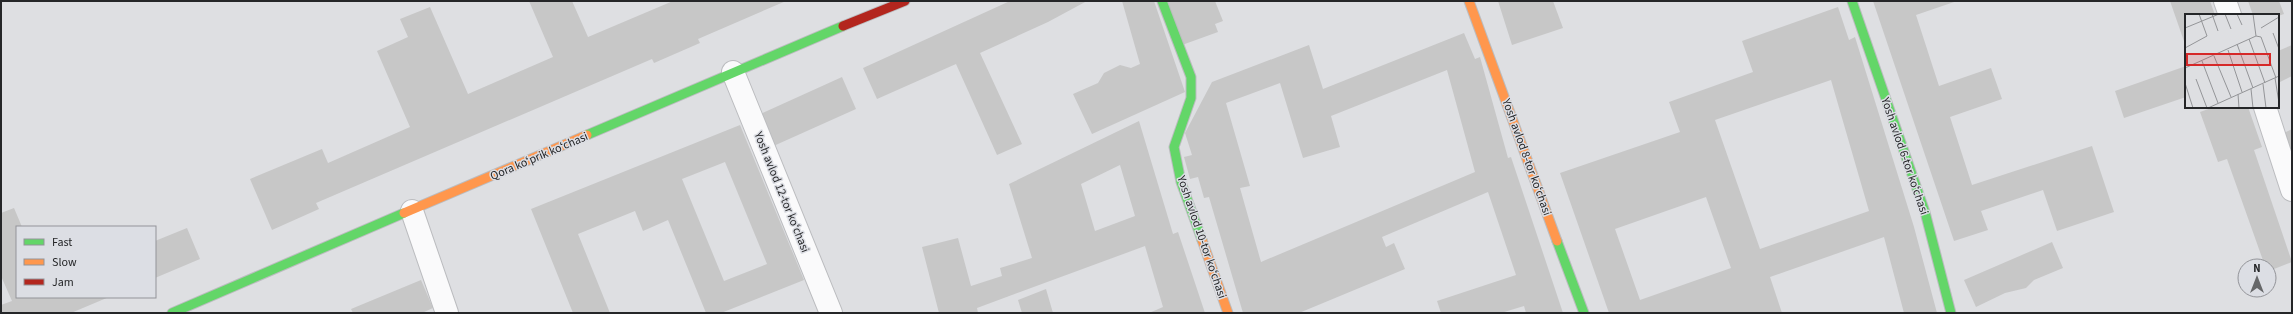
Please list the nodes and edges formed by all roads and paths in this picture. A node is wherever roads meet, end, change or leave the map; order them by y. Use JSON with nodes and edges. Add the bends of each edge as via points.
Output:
{"nodes":[{"id":1,"x":905,"y":1,"type":"edge"},
{"id":2,"x":1162,"y":1,"type":"edge"},
{"id":3,"x":1469,"y":1,"type":"edge"},
{"id":4,"x":1852,"y":1,"type":"edge"},
{"id":5,"x":2225,"y":1,"type":"edge"},
{"id":6,"x":2230,"y":14,"type":"edge"},
{"id":7,"x":733,"y":72,"type":"junction"},
{"id":8,"x":2265,"y":108,"type":"edge"},
{"id":9,"x":2292,"y":190,"type":"edge"},
{"id":10,"x":412,"y":211,"type":"junction"},
{"id":11,"x":172,"y":313,"type":"edge"},
{"id":12,"x":447,"y":313,"type":"edge"},
{"id":13,"x":831,"y":313,"type":"edge"},
{"id":14,"x":1228,"y":313,"type":"edge"},
{"id":15,"x":1584,"y":313,"type":"edge"},
{"id":16,"x":1951,"y":313,"type":"edge"}],
"edges":[{"from":1,"to":7,"type":"street","name":"Qora koʻprik koʻchasi"},
{"from":2,"to":14,"type":"street","name":"Yosh avlod 10-tor koʻchasi","via":[[1191,77],[1191,98],[1174,147],[1181,182]]},
{"from":3,"to":15,"type":"street","name":"Yosh avlod 8-tor koʻchasi"},
{"from":4,"to":16,"type":"street","name":"Yosh avlod 6-tor koʻchasi","via":[[1925,212]]},
{"from":5,"to":6,"type":"street"},
{"from":7,"to":10,"type":"street","name":"Qora koʻprik koʻchasi"},
{"from":7,"to":13,"type":"street","name":"Yosh avlod 12-tor koʻchasi"},
{"from":8,"to":9,"type":"street"},
{"from":10,"to":11,"type":"street","name":"Qora koʻprik koʻchasi"},
{"from":10,"to":12,"type":"street"}]}
